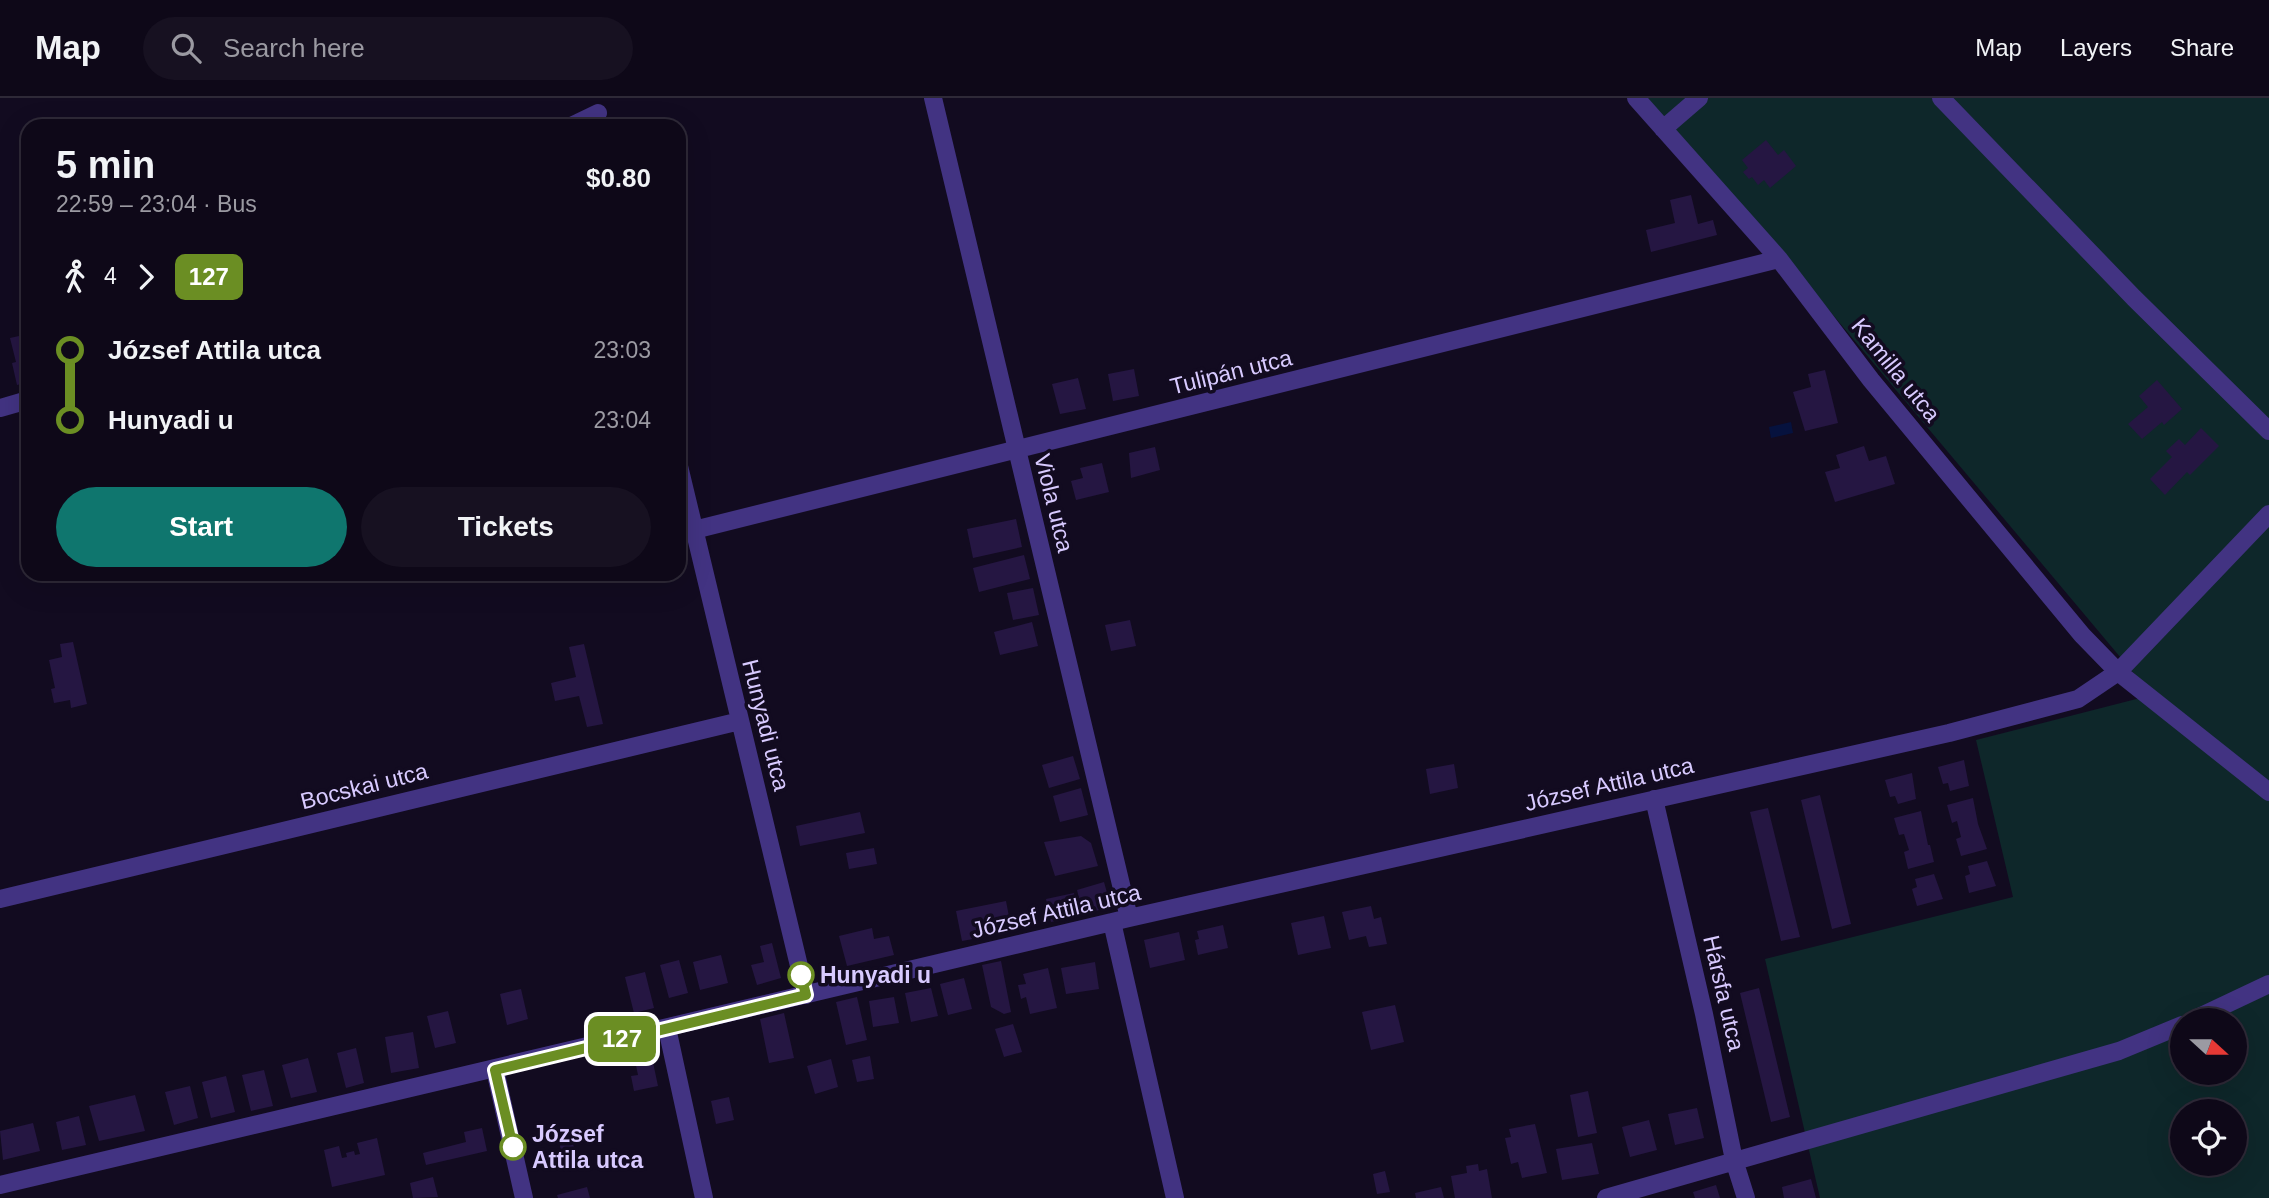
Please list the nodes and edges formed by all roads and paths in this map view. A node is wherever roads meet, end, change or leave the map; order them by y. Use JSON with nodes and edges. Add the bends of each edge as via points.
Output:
{"nodes":[{"id":1,"x":933,"y":98,"type":"edge"},
{"id":2,"x":1636,"y":98,"type":"edge"},
{"id":3,"x":1699,"y":98,"type":"edge"},
{"id":4,"x":1945,"y":99,"type":"edge"},
{"id":5,"x":1663,"y":129,"type":"junction"},
{"id":6,"x":1779,"y":259,"type":"junction"},
{"id":7,"x":21,"y":402,"type":"edge"},
{"id":8,"x":0,"y":408,"type":"edge"},
{"id":9,"x":2269,"y":430,"type":"edge"},
{"id":10,"x":1016,"y":451,"type":"junction"},
{"id":11,"x":686,"y":496,"type":"edge"},
{"id":12,"x":2269,"y":513,"type":"edge"},
{"id":13,"x":694,"y":530,"type":"junction"},
{"id":14,"x":2118,"y":672,"type":"junction"},
{"id":15,"x":740,"y":720,"type":"junction"},
{"id":16,"x":2269,"y":792,"type":"edge"},
{"id":17,"x":1654,"y":799,"type":"junction"},
{"id":18,"x":0,"y":899,"type":"edge"},
{"id":19,"x":1121,"y":920,"type":"junction"},
{"id":20,"x":2269,"y":984,"type":"edge"},
{"id":21,"x":806,"y":995,"type":"junction"},
{"id":22,"x":2218,"y":1008,"type":"edge"},
{"id":23,"x":667,"y":1028,"type":"junction"},
{"id":24,"x":2170,"y":1030,"type":"edge"},
{"id":25,"x":495,"y":1070,"type":"junction"},
{"id":26,"x":1734,"y":1160,"type":"junction"},
{"id":27,"x":23,"y":1180,"type":"junction"},
{"id":28,"x":0,"y":1185,"type":"edge"},
{"id":29,"x":27,"y":1198,"type":"edge"},
{"id":30,"x":524,"y":1198,"type":"edge"},
{"id":31,"x":704,"y":1198,"type":"edge"},
{"id":32,"x":1175,"y":1198,"type":"edge"},
{"id":33,"x":1606,"y":1198,"type":"edge"},
{"id":34,"x":1746,"y":1198,"type":"edge"}],
"edges":[{"from":1,"to":10,"type":"street","name":"Viola utca"},
{"from":2,"to":5,"type":"street","name":"Kamilla utca"},
{"from":3,"to":5,"type":"street"},
{"from":4,"to":9,"type":"street","via":[[2133,298]]},
{"from":5,"to":6,"type":"street","name":"Kamilla utca"},
{"from":6,"to":10,"type":"street","name":"Tulipán utca"},
{"from":6,"to":14,"type":"street","name":"Kamilla utca","via":[[1879,390],[2082,635]]},
{"from":7,"to":8,"type":"street"},
{"from":10,"to":13,"type":"street","name":"Tulipán utca"},
{"from":10,"to":19,"type":"street","name":"Viola utca"},
{"from":11,"to":13,"type":"street","name":"Hunyadi utca"},
{"from":12,"to":14,"type":"street","name":"József Attila utca"},
{"from":13,"to":15,"type":"street","name":"Hunyadi utca"},
{"from":14,"to":16,"type":"street","name":"Kamilla utca"},
{"from":14,"to":17,"type":"street","name":"József Attila utca","via":[[2065,703]]},
{"from":15,"to":18,"type":"street","name":"Bocskai utca"},
{"from":15,"to":21,"type":"street","name":"Hunyadi utca"},
{"from":17,"to":19,"type":"street","name":"József Attila utca"},
{"from":17,"to":26,"type":"street","name":"Hársfa utca"},
{"from":19,"to":21,"type":"street","name":"József Attila utca"},
{"from":19,"to":32,"type":"street","name":"Viola utca"},
{"from":20,"to":22,"type":"street"},
{"from":21,"to":23,"type":"street","name":"József Attila utca"},
{"from":23,"to":25,"type":"street","name":"József Attila utca"},
{"from":23,"to":31,"type":"street"},
{"from":24,"to":26,"type":"street","via":[[2119,1051]]},
{"from":25,"to":27,"type":"street","name":"József Attila utca"},
{"from":25,"to":30,"type":"street"},
{"from":26,"to":33,"type":"street"},
{"from":26,"to":34,"type":"street","name":"Hársfa utca"},
{"from":27,"to":28,"type":"street","name":"József Attila utca"},
{"from":27,"to":29,"type":"street"}]}
